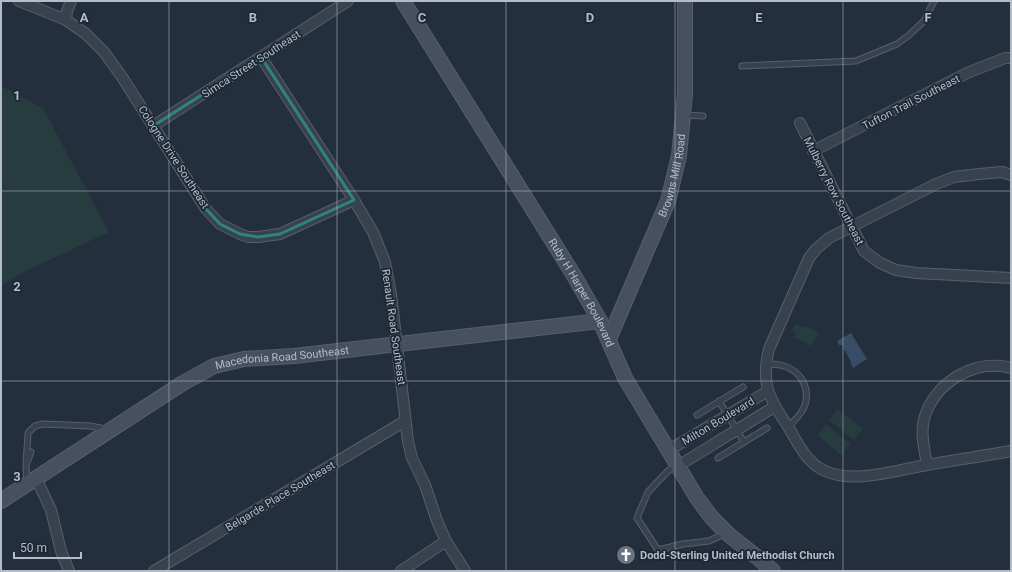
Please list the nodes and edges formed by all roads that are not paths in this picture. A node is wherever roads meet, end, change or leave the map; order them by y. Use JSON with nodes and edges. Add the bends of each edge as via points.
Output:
{"nodes":[{"id":1,"x":19,"y":1,"type":"edge"},
{"id":2,"x":71,"y":1,"type":"edge"},
{"id":3,"x":348,"y":1,"type":"edge"},
{"id":4,"x":686,"y":1,"type":"edge"},
{"id":5,"x":934,"y":1,"type":"edge"},
{"id":6,"x":405,"y":2,"type":"edge"},
{"id":7,"x":66,"y":20,"type":"junction"},
{"id":8,"x":261,"y":57,"type":"junction"},
{"id":9,"x":1011,"y":58,"type":"edge"},
{"id":10,"x":742,"y":66,"type":"dead end"},
{"id":11,"x":683,"y":115,"type":"junction"},
{"id":12,"x":703,"y":116,"type":"dead end"},
{"id":13,"x":800,"y":123,"type":"dead end"},
{"id":14,"x":153,"y":126,"type":"junction"},
{"id":15,"x":813,"y":150,"type":"junction"},
{"id":16,"x":1011,"y":175,"type":"edge"},
{"id":17,"x":354,"y":200,"type":"junction"},
{"id":18,"x":852,"y":227,"type":"junction"},
{"id":19,"x":1011,"y":278,"type":"edge"},
{"id":20,"x":600,"y":321,"type":"junction"},
{"id":21,"x":609,"y":339,"type":"junction"},
{"id":22,"x":397,"y":343,"type":"junction"},
{"id":23,"x":766,"y":364,"type":"junction"},
{"id":24,"x":1011,"y":368,"type":"edge"},
{"id":25,"x":743,"y":387,"type":"dead end"},
{"id":26,"x":768,"y":391,"type":"junction"},
{"id":27,"x":719,"y":401,"type":"junction"},
{"id":28,"x":774,"y":407,"type":"junction"},
{"id":29,"x":697,"y":415,"type":"dead end"},
{"id":30,"x":728,"y":415,"type":"junction"},
{"id":31,"x":406,"y":421,"type":"junction"},
{"id":32,"x":788,"y":427,"type":"junction"},
{"id":33,"x":768,"y":428,"type":"dead end"},
{"id":34,"x":110,"y":430,"type":"junction"},
{"id":35,"x":736,"y":430,"type":"junction"},
{"id":36,"x":744,"y":442,"type":"junction"},
{"id":37,"x":669,"y":450,"type":"junction"},
{"id":38,"x":1011,"y":451,"type":"edge"},
{"id":39,"x":31,"y":452,"type":"dead end"},
{"id":40,"x":718,"y":458,"type":"dead end"},
{"id":41,"x":26,"y":465,"type":"junction"},
{"id":42,"x":678,"y":465,"type":"junction"},
{"id":43,"x":927,"y":465,"type":"junction"},
{"id":44,"x":32,"y":481,"type":"junction"},
{"id":45,"x":1,"y":501,"type":"edge"},
{"id":46,"x":727,"y":533,"type":"junction"},
{"id":47,"x":446,"y":541,"type":"junction"},
{"id":48,"x":69,"y":571,"type":"edge"},
{"id":49,"x":154,"y":571,"type":"edge"},
{"id":50,"x":401,"y":571,"type":"edge"},
{"id":51,"x":465,"y":571,"type":"edge"},
{"id":52,"x":773,"y":571,"type":"edge"}],
"edges":[{"from":1,"to":7,"type":"street","name":"Cologne Drive Southeast"},
{"from":2,"to":7,"type":"street"},
{"from":3,"to":8,"type":"street","name":"Simca Street Southeast"},
{"from":4,"to":11,"type":"street","name":"Browns Mill Road"},
{"from":5,"to":10,"type":"lane","via":[[924,21],[908,36],[897,44],[856,61]]},
{"from":6,"to":20,"type":"street","name":"Ruby H Harper Boulevard"},
{"from":7,"to":14,"type":"street","name":"Cologne Drive Southeast","via":[[86,34],[104,52]]},
{"from":8,"to":14,"type":"street","name":"Simca Street Southeast"},
{"from":8,"to":17,"type":"street","name":"Renault Road Southeast"},
{"from":9,"to":15,"type":"street","name":"Tufton Trail Southeast","via":[[1005,58],[967,74]]},
{"from":11,"to":12,"type":"lane"},
{"from":11,"to":21,"type":"street","name":"Browns Mill Road","via":[[679,156],[668,201]]},
{"from":13,"to":15,"type":"street","name":"Mulberry Row Southeast"},
{"from":14,"to":17,"type":"street","name":"Cologne Drive Southeast","via":[[206,209],[220,224],[248,237],[280,234]]},
{"from":15,"to":18,"type":"street","name":"Mulberry Row Southeast"},
{"from":16,"to":18,"type":"street","via":[[1002,172],[954,177]]},
{"from":17,"to":22,"type":"street","name":"Renault Road Southeast","via":[[373,232],[385,262]]},
{"from":18,"to":19,"type":"street","name":"Mulberry Row Southeast","via":[[864,251],[880,263],[896,270]]},
{"from":18,"to":23,"type":"street","via":[[829,238],[816,248],[809,258],[768,349]]},
{"from":20,"to":21,"type":"street","name":"Ruby H Harper Boulevard"},
{"from":20,"to":22,"type":"street","name":"Macedonia Road Southeast"},
{"from":21,"to":37,"type":"street","name":"Ruby H Harper Boulevard","via":[[625,378]]},
{"from":22,"to":31,"type":"street","name":"Renault Road Southeast"},
{"from":22,"to":34,"type":"street","name":"Macedonia Road Southeast","via":[[294,356],[244,359],[214,366]]},
{"from":23,"to":26,"type":"street"},
{"from":23,"to":32,"type":"lane","via":[[784,366],[802,378],[805,385],[805,405]]},
{"from":24,"to":43,"type":"street","via":[[978,368],[956,377],[942,388],[924,420]]},
{"from":25,"to":27,"type":"lane"},
{"from":26,"to":28,"type":"street"},
{"from":26,"to":30,"type":"street","name":"Milton Boulevard"},
{"from":27,"to":29,"type":"lane"},
{"from":27,"to":30,"type":"lane"},
{"from":28,"to":32,"type":"street"},
{"from":28,"to":35,"type":"street","name":"Milton Boulevard"},
{"from":30,"to":35,"type":"lane"},
{"from":30,"to":37,"type":"street","name":"Milton Boulevard"},
{"from":31,"to":47,"type":"street","name":"Renault Road Southeast","via":[[412,458]]},
{"from":31,"to":49,"type":"street","name":"Belgarde Place Southeast"},
{"from":32,"to":43,"type":"street","via":[[811,460],[821,469],[834,474],[864,476]]},
{"from":33,"to":36,"type":"lane"},
{"from":34,"to":41,"type":"lane","via":[[76,425],[35,426],[28,433]]},
{"from":34,"to":44,"type":"street","name":"Macedonia Road Southeast"},
{"from":35,"to":36,"type":"lane"},
{"from":35,"to":42,"type":"street","name":"Milton Boulevard"},
{"from":36,"to":40,"type":"lane"},
{"from":37,"to":42,"type":"street","name":"Ruby H Harper Boulevard"},
{"from":38,"to":43,"type":"street"},
{"from":39,"to":41,"type":"lane"},
{"from":41,"to":44,"type":"lane"},
{"from":42,"to":46,"type":"street","name":"Ruby H Harper Boulevard","via":[[712,518]]},
{"from":42,"to":46,"type":"lane","via":[[668,471],[648,492],[637,518],[658,550],[709,540]]},
{"from":44,"to":45,"type":"street","name":"Macedonia Road Southeast"},
{"from":44,"to":48,"type":"street","via":[[51,510],[61,551]]},
{"from":46,"to":52,"type":"street","name":"Ruby H Harper Boulevard"},
{"from":47,"to":50,"type":"street"},
{"from":47,"to":51,"type":"street","name":"Renault Road Southeast"}]}
